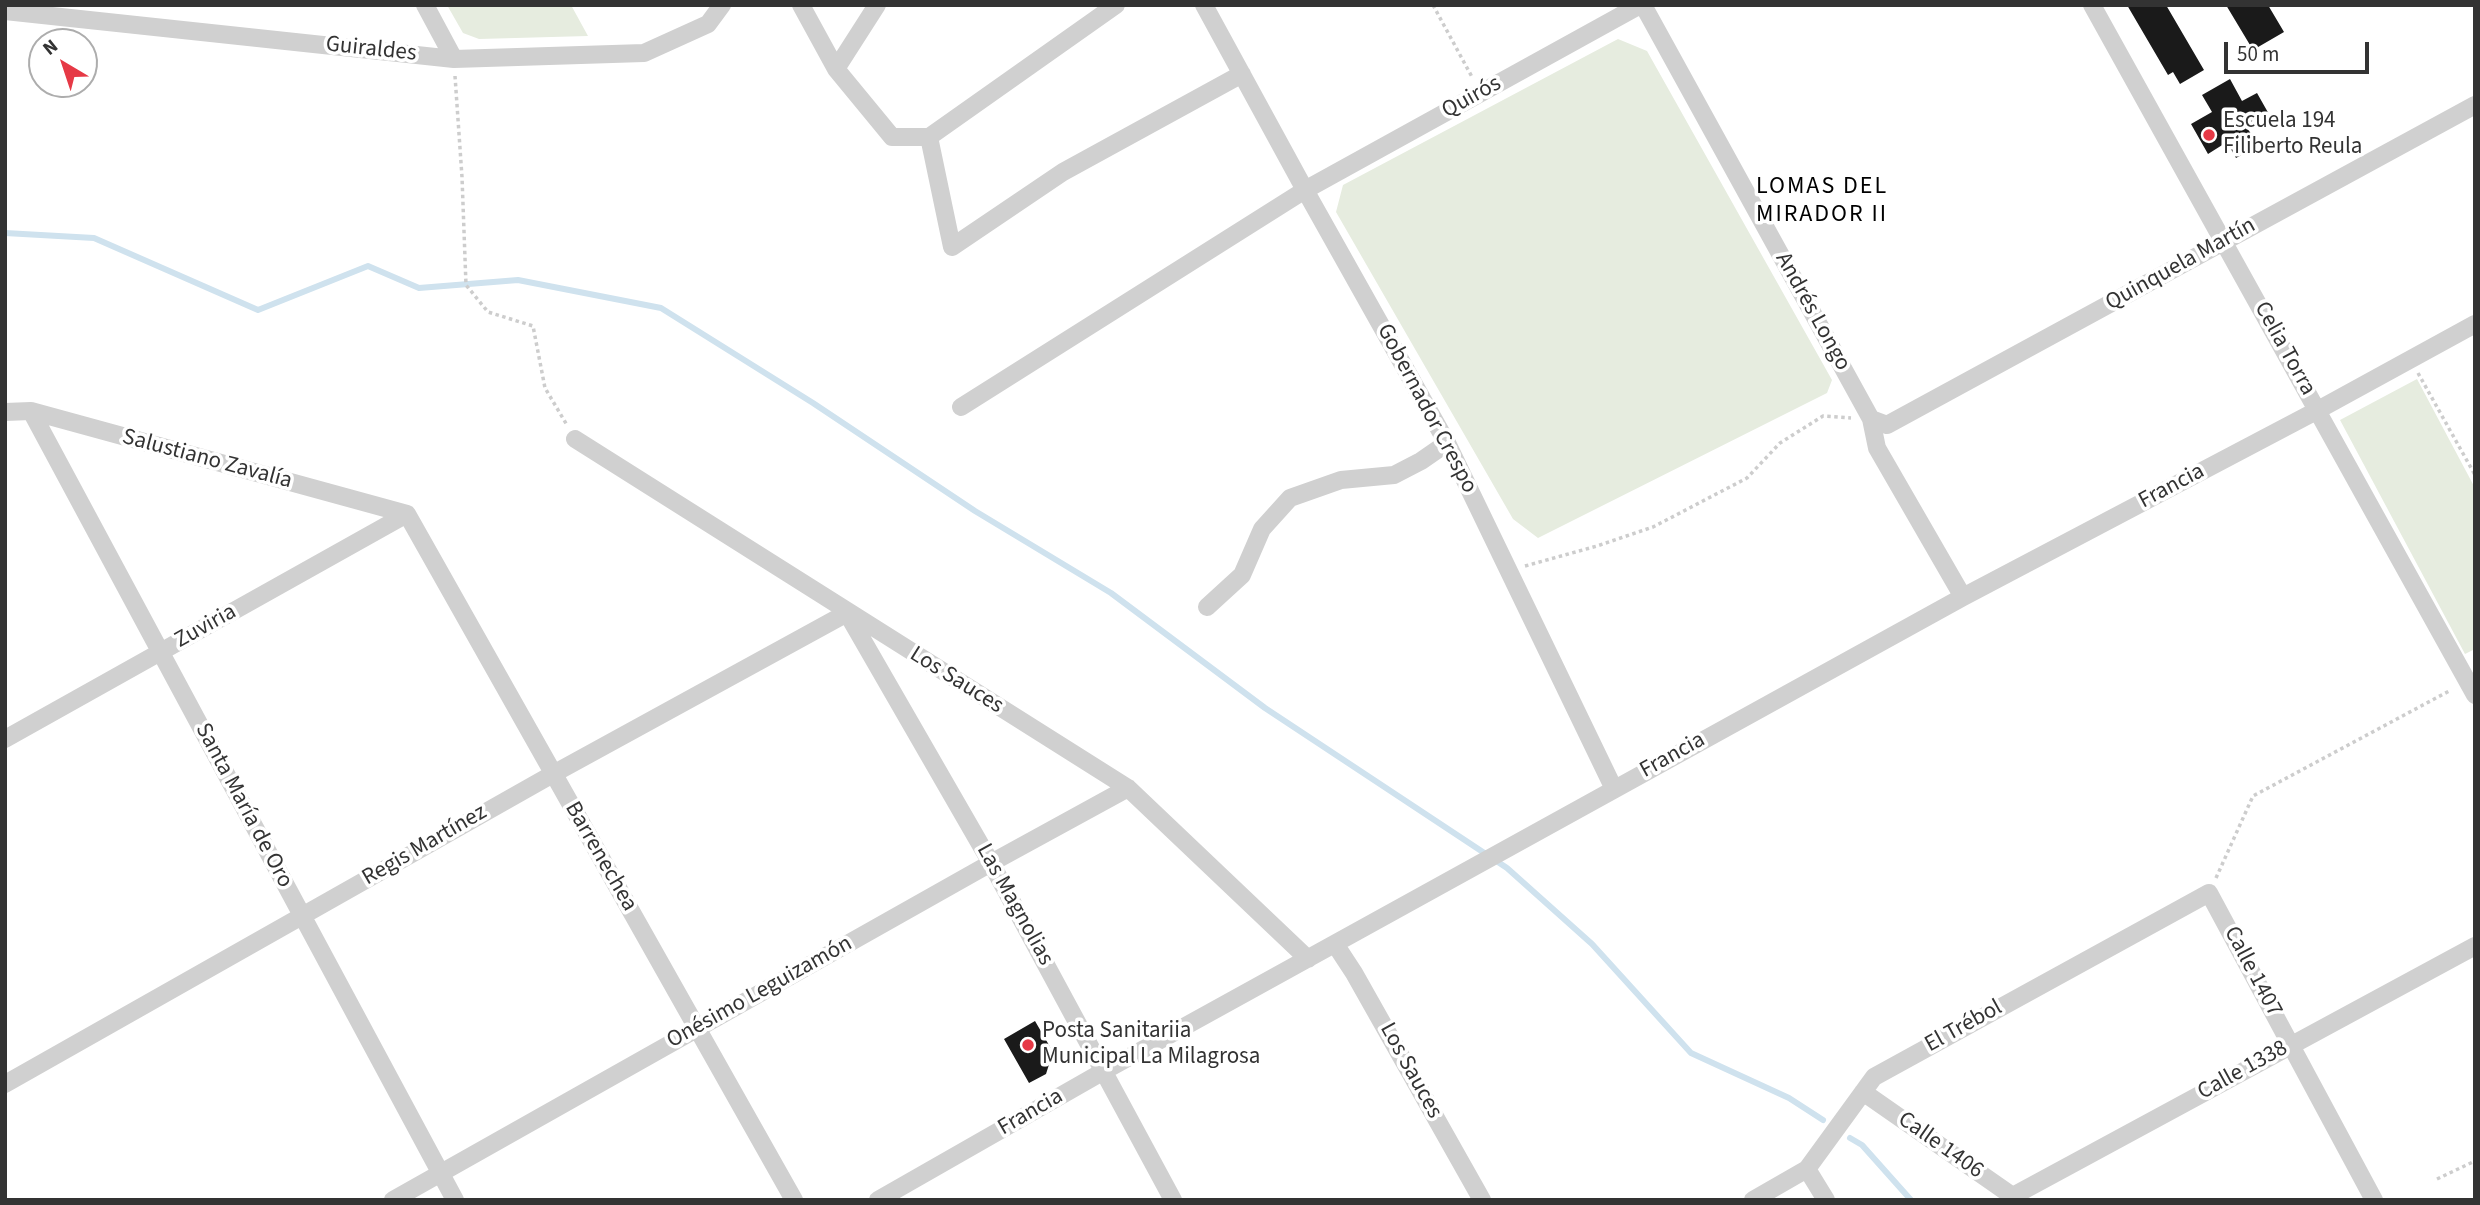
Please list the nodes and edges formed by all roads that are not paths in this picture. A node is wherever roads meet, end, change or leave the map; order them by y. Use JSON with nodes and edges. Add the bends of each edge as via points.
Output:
{"nodes":[{"id":1,"x":425,"y":5,"type":"edge"},
{"id":2,"x":722,"y":5,"type":"edge"},
{"id":3,"x":802,"y":5,"type":"edge"},
{"id":4,"x":877,"y":5,"type":"edge"},
{"id":5,"x":1116,"y":5,"type":"edge"},
{"id":6,"x":1204,"y":5,"type":"edge"},
{"id":7,"x":1642,"y":5,"type":"edge"},
{"id":8,"x":2091,"y":5,"type":"edge"},
{"id":9,"x":5,"y":11,"type":"edge"},
{"id":10,"x":454,"y":59,"type":"junction"},
{"id":11,"x":836,"y":69,"type":"junction"},
{"id":12,"x":1242,"y":74,"type":"junction"},
{"id":13,"x":2475,"y":105,"type":"edge"},
{"id":14,"x":929,"y":137,"type":"junction"},
{"id":15,"x":1305,"y":190,"type":"junction"},
{"id":16,"x":2224,"y":242,"type":"junction"},
{"id":17,"x":2475,"y":324,"type":"edge"},
{"id":18,"x":961,"y":407,"type":"dead end"},
{"id":19,"x":2318,"y":410,"type":"junction"},
{"id":20,"x":31,"y":411,"type":"junction"},
{"id":21,"x":5,"y":412,"type":"edge"},
{"id":22,"x":1879,"y":422,"type":"junction"},
{"id":23,"x":575,"y":439,"type":"road end"},
{"id":24,"x":1447,"y":443,"type":"junction"},
{"id":25,"x":407,"y":514,"type":"junction"},
{"id":26,"x":1964,"y":597,"type":"junction"},
{"id":27,"x":1207,"y":607,"type":"dead end"},
{"id":28,"x":847,"y":613,"type":"junction"},
{"id":29,"x":161,"y":653,"type":"junction"},
{"id":30,"x":2471,"y":688,"type":"edge"},
{"id":31,"x":5,"y":739,"type":"edge"},
{"id":32,"x":553,"y":774,"type":"junction"},
{"id":33,"x":1128,"y":788,"type":"junction"},
{"id":34,"x":1614,"y":789,"type":"junction"},
{"id":35,"x":991,"y":863,"type":"junction"},
{"id":36,"x":2209,"y":893,"type":"joint"},
{"id":37,"x":302,"y":916,"type":"junction"},
{"id":38,"x":1335,"y":944,"type":"junction"},
{"id":39,"x":2475,"y":946,"type":"edge"},
{"id":40,"x":1308,"y":959,"type":"junction"},
{"id":41,"x":698,"y":1028,"type":"junction"},
{"id":42,"x":2291,"y":1045,"type":"junction"},
{"id":43,"x":1104,"y":1071,"type":"junction"},
{"id":44,"x":5,"y":1084,"type":"edge"},
{"id":45,"x":1863,"y":1092,"type":"junction"},
{"id":46,"x":1807,"y":1169,"type":"junction"},
{"id":47,"x":440,"y":1173,"type":"junction"},
{"id":48,"x":906,"y":1193,"type":"edge"},
{"id":49,"x":2015,"y":1198,"type":"edge"},
{"id":50,"x":393,"y":1200,"type":"edge"},
{"id":51,"x":455,"y":1200,"type":"edge"},
{"id":52,"x":794,"y":1200,"type":"edge"},
{"id":53,"x":878,"y":1200,"type":"edge"},
{"id":54,"x":1173,"y":1200,"type":"edge"},
{"id":55,"x":1482,"y":1200,"type":"edge"},
{"id":56,"x":1753,"y":1200,"type":"edge"},
{"id":57,"x":1826,"y":1200,"type":"edge"},
{"id":58,"x":2374,"y":1200,"type":"edge"}],
"edges":[{"from":1,"to":10,"type":"street"},
{"from":2,"to":10,"type":"street","name":"Guiraldes","via":[[708,24],[644,53]]},
{"from":3,"to":11,"type":"street"},
{"from":4,"to":11,"type":"street"},
{"from":5,"to":14,"type":"street"},
{"from":6,"to":12,"type":"street","name":"Gobernador Crespo"},
{"from":7,"to":15,"type":"street","name":"Quirós"},
{"from":7,"to":22,"type":"street","name":"Andrés Longo"},
{"from":8,"to":16,"type":"street","name":"Celia Torra"},
{"from":9,"to":10,"type":"street","name":"Guiraldes"},
{"from":11,"to":14,"type":"street","via":[[892,137]]},
{"from":12,"to":14,"type":"street","via":[[1063,172],[952,247]]},
{"from":12,"to":15,"type":"street","name":"Gobernador Crespo"},
{"from":13,"to":16,"type":"street","name":"Quinquela Martín"},
{"from":15,"to":18,"type":"street","name":"Quirós"},
{"from":15,"to":24,"type":"street","name":"Gobernador Crespo"},
{"from":16,"to":19,"type":"street","name":"Celia Torra"},
{"from":16,"to":22,"type":"street","name":"Quinquela Martín"},
{"from":17,"to":19,"type":"street","name":"Francia"},
{"from":19,"to":26,"type":"street","name":"Francia"},
{"from":19,"to":30,"type":"street","name":"Celia Torra"},
{"from":20,"to":21,"type":"street","name":"Salustiano Zavalía"},
{"from":20,"to":25,"type":"street","name":"Salustiano Zavalía"},
{"from":20,"to":29,"type":"street","name":"Santa María de Oro"},
{"from":22,"to":26,"type":"street","name":"Andrés Longo","via":[[1877,448]]},
{"from":23,"to":28,"type":"street","name":"Los Sauces"},
{"from":24,"to":27,"type":"street","via":[[1394,475],[1341,480],[1290,498],[1262,529],[1242,575]]},
{"from":24,"to":34,"type":"street","name":"Gobernador Crespo"},
{"from":25,"to":29,"type":"street","name":"Zuviria"},
{"from":25,"to":32,"type":"street","name":"Barrenechea"},
{"from":26,"to":34,"type":"street","name":"Francia"},
{"from":28,"to":32,"type":"street","name":"Regis Martínez"},
{"from":28,"to":33,"type":"street","name":"Los Sauces"},
{"from":28,"to":35,"type":"street","name":"Las Magnolias"},
{"from":29,"to":31,"type":"street","name":"Zuviria"},
{"from":29,"to":37,"type":"street","name":"Santa María de Oro"},
{"from":32,"to":37,"type":"street","name":"Regis Martínez"},
{"from":32,"to":41,"type":"street","name":"Barrenechea"},
{"from":33,"to":35,"type":"street","name":"Onésimo Leguizamón"},
{"from":33,"to":40,"type":"street","name":"Los Sauces"},
{"from":34,"to":38,"type":"street","name":"Francia"},
{"from":35,"to":41,"type":"street","name":"Onésimo Leguizamón"},
{"from":35,"to":43,"type":"street","name":"Las Magnolias"},
{"from":36,"to":42,"type":"street","name":"Calle 1407"},
{"from":36,"to":45,"type":"street","name":"El Trébol","via":[[1874,1077]]},
{"from":37,"to":44,"type":"street","name":"Regis Martínez"},
{"from":37,"to":47,"type":"street","name":"Santa María de Oro"},
{"from":38,"to":40,"type":"street","name":"Francia"},
{"from":38,"to":55,"type":"street","name":"Los Sauces"},
{"from":39,"to":42,"type":"street","name":"Calle 1338"},
{"from":40,"to":43,"type":"street","name":"Francia"},
{"from":41,"to":47,"type":"street","name":"Onésimo Leguizamón"},
{"from":41,"to":52,"type":"street","name":"Barrenechea"},
{"from":42,"to":49,"type":"street","name":"Calle 1338"},
{"from":42,"to":58,"type":"street","name":"Calle 1407"},
{"from":43,"to":48,"type":"street","name":"Francia"},
{"from":43,"to":54,"type":"street","name":"Las Magnolias"},
{"from":45,"to":46,"type":"street","name":"El Trébol"},
{"from":45,"to":49,"type":"street","name":"Calle 1406"},
{"from":46,"to":56,"type":"street","name":"El Trébol"},
{"from":46,"to":57,"type":"street"},
{"from":47,"to":50,"type":"street","name":"Onésimo Leguizamón"},
{"from":47,"to":51,"type":"street","name":"Santa María de Oro"},
{"from":48,"to":53,"type":"street","name":"Francia"}]}
